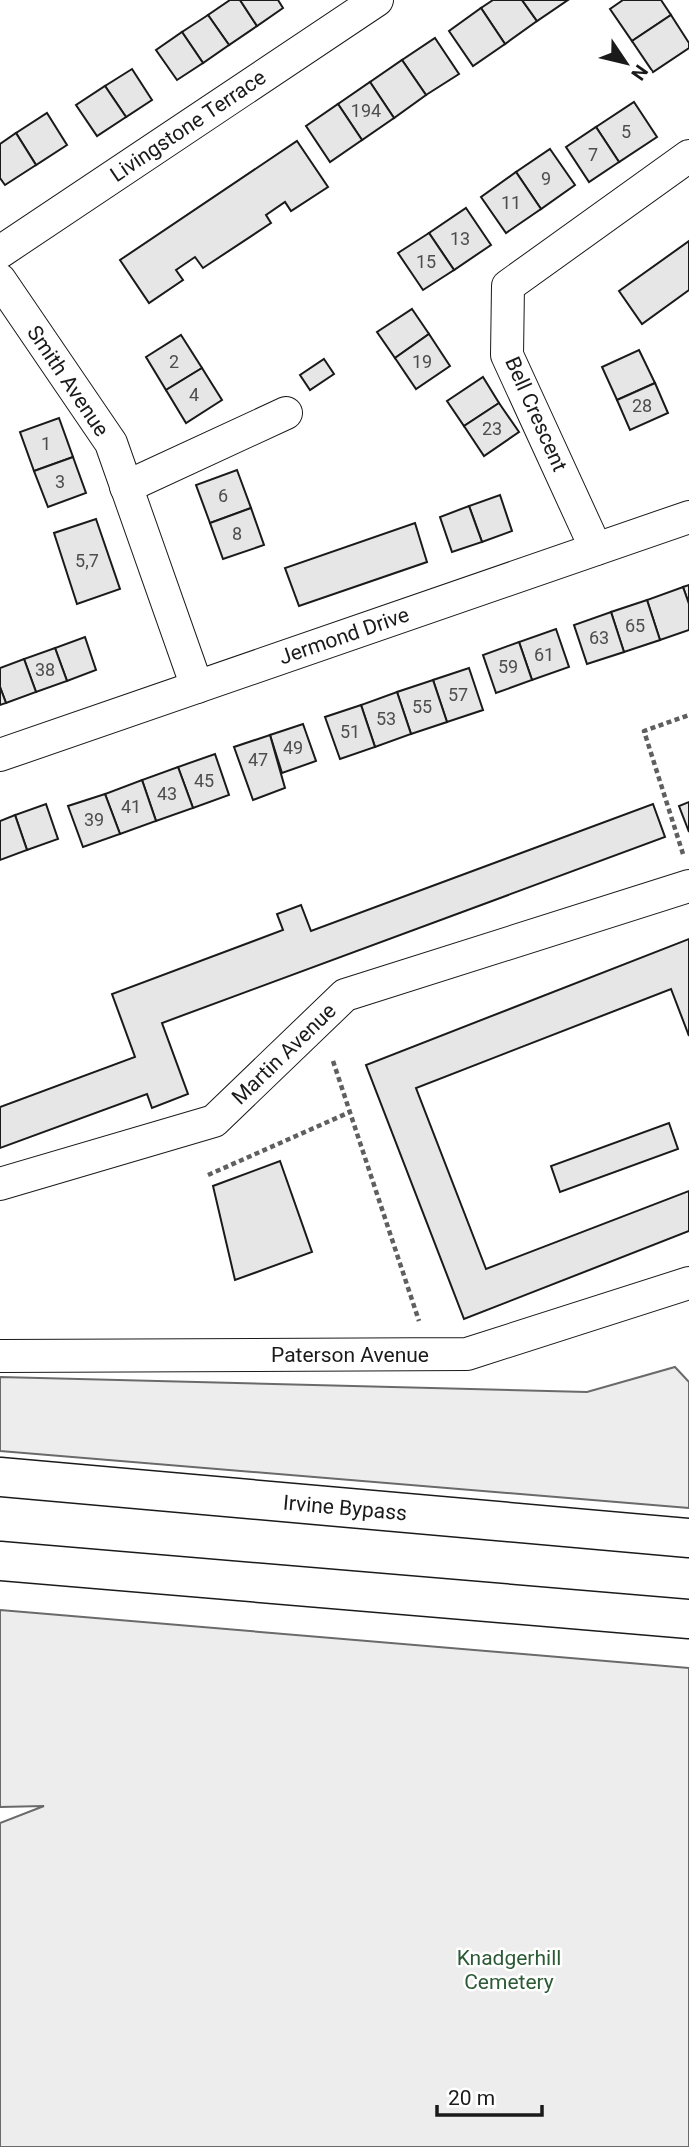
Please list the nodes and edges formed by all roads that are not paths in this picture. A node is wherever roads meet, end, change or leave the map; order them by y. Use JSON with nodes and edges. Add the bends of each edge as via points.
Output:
{"nodes":[{"id":1,"x":377,"y":0,"type":"edge"},
{"id":2,"x":689,"y":156,"type":"edge"},
{"id":3,"x":0,"y":252,"type":"edge"},
{"id":4,"x":0,"y":280,"type":"edge"},
{"id":5,"x":286,"y":413,"type":"dead end"},
{"id":6,"x":127,"y":487,"type":"junction"},
{"id":7,"x":689,"y":517,"type":"edge"},
{"id":8,"x":596,"y":549,"type":"junction"},
{"id":9,"x":197,"y":687,"type":"junction"},
{"id":10,"x":0,"y":755,"type":"edge"},
{"id":11,"x":687,"y":872,"type":"edge"},
{"id":12,"x":0,"y":1184,"type":"edge"},
{"id":13,"x":689,"y":1283,"type":"edge"},
{"id":14,"x":0,"y":1356,"type":"edge"},
{"id":15,"x":0,"y":1477,"type":"edge"},
{"id":16,"x":689,"y":1538,"type":"edge"},
{"id":17,"x":0,"y":1561,"type":"edge"},
{"id":18,"x":689,"y":1619,"type":"edge"}],
"edges":[{"from":1,"to":3,"type":"street","name":"Livingstone Terrace"},
{"from":2,"to":8,"type":"street","name":"Bell Crescent","via":[[508,286],[507,355]]},
{"from":4,"to":6,"type":"street","name":"Smith Avenue","via":[[111,443]]},
{"from":5,"to":6,"type":"street"},
{"from":6,"to":9,"type":"street","name":"Smith Avenue"},
{"from":7,"to":8,"type":"street","name":"Jermond Drive"},
{"from":8,"to":9,"type":"street","name":"Jermond Drive"},
{"from":9,"to":10,"type":"street","name":"Jermond Drive"},
{"from":11,"to":12,"type":"street","name":"Martin Avenue","via":[[345,995],[215,1121]]},
{"from":13,"to":14,"type":"street","name":"Paterson Avenue","via":[[467,1354]]},
{"from":15,"to":16,"type":"highway","name":"Irvine Bypass"},
{"from":17,"to":18,"type":"highway"}]}
